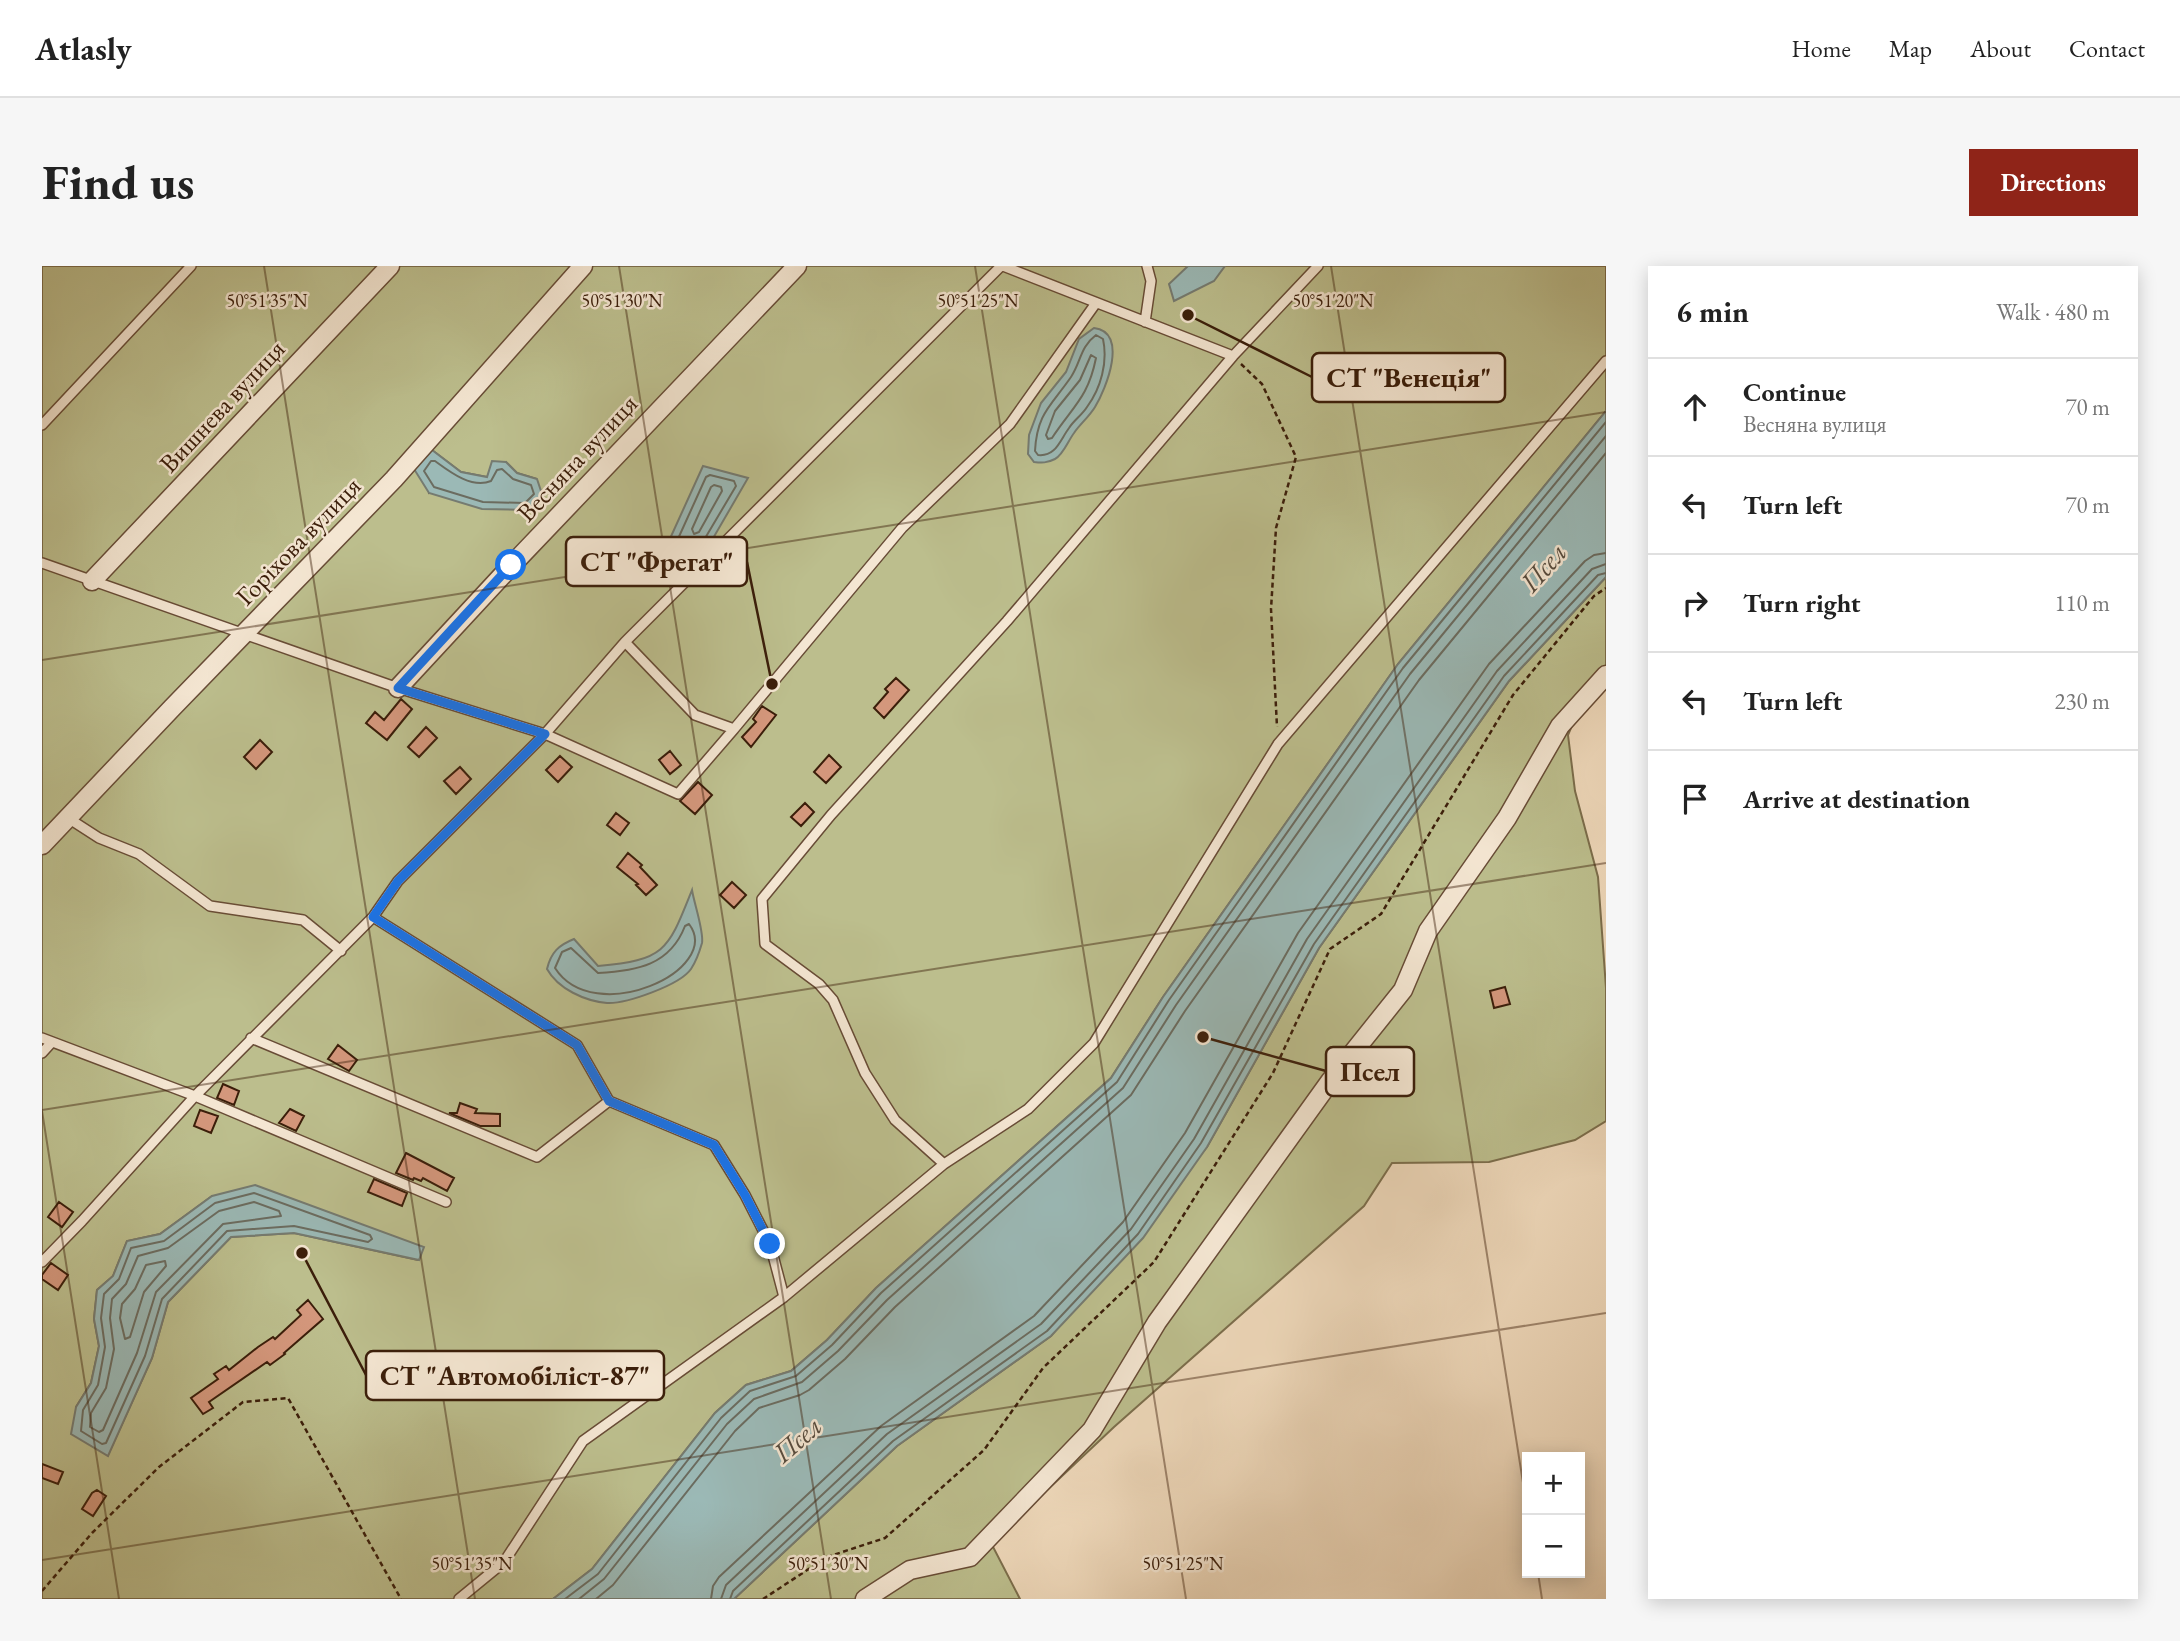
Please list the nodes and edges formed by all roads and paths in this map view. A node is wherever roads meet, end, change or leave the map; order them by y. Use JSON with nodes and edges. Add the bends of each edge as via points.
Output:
{"nodes":[{"id":1,"x":191,"y":266,"type":"edge"},
{"id":2,"x":390,"y":266,"type":"edge"},
{"id":3,"x":583,"y":266,"type":"edge"},
{"id":4,"x":797,"y":266,"type":"edge"},
{"id":5,"x":1002,"y":266,"type":"edge"},
{"id":6,"x":1147,"y":266,"type":"edge"},
{"id":7,"x":1318,"y":266,"type":"edge"},
{"id":8,"x":1096,"y":303,"type":"junction"},
{"id":9,"x":1145,"y":322,"type":"junction"},
{"id":10,"x":1233,"y":356,"type":"junction"},
{"id":11,"x":1606,"y":360,"type":"edge"},
{"id":12,"x":42,"y":425,"type":"edge"},
{"id":13,"x":42,"y":564,"type":"edge"},
{"id":14,"x":92,"y":581,"type":"junction"},
{"id":15,"x":1606,"y":588,"type":"edge"},
{"id":16,"x":246,"y":633,"type":"junction"},
{"id":17,"x":625,"y":642,"type":"junction"},
{"id":18,"x":1606,"y":675,"type":"edge"},
{"id":19,"x":398,"y":688,"type":"junction"},
{"id":20,"x":734,"y":729,"type":"junction"},
{"id":21,"x":545,"y":734,"type":"junction"},
{"id":22,"x":1278,"y":744,"type":"junction"},
{"id":23,"x":68,"y":818,"type":"junction"},
{"id":24,"x":42,"y":845,"type":"edge"},
{"id":25,"x":373,"y":917,"type":"junction"},
{"id":26,"x":341,"y":951,"type":"junction"},
{"id":27,"x":42,"y":1038,"type":"edge"},
{"id":28,"x":251,"y":1038,"type":"junction"},
{"id":29,"x":52,"y":1042,"type":"junction"},
{"id":30,"x":42,"y":1053,"type":"edge"},
{"id":31,"x":195,"y":1096,"type":"junction"},
{"id":32,"x":609,"y":1101,"type":"junction"},
{"id":33,"x":944,"y":1164,"type":"junction"},
{"id":34,"x":446,"y":1202,"type":"dead end"},
{"id":35,"x":42,"y":1262,"type":"edge"},
{"id":36,"x":784,"y":1297,"type":"junction"},
{"id":37,"x":42,"y":1591,"type":"edge"},
{"id":38,"x":401,"y":1599,"type":"edge"},
{"id":39,"x":459,"y":1599,"type":"edge"},
{"id":40,"x":763,"y":1599,"type":"edge"},
{"id":41,"x":865,"y":1599,"type":"edge"}],
"edges":[{"from":1,"to":12,"type":"lane"},
{"from":2,"to":14,"type":"street","name":"Вишнева вулиця"},
{"from":3,"to":16,"type":"street","name":"Горіхова вулиця","via":[[394,479]]},
{"from":4,"to":19,"type":"street","name":"Весняна вулиця"},
{"from":5,"to":8,"type":"lane"},
{"from":5,"to":17,"type":"lane"},
{"from":6,"to":9,"type":"lane","via":[[1151,281]]},
{"from":7,"to":10,"type":"lane"},
{"from":8,"to":9,"type":"lane"},
{"from":8,"to":20,"type":"lane","via":[[1010,424],[902,528]]},
{"from":9,"to":10,"type":"lane"},
{"from":10,"to":22,"type":"path","via":[[1262,384],[1296,457],[1276,528],[1271,609]]},
{"from":10,"to":33,"type":"lane","via":[[762,899],[765,944],[819,984],[832,1000],[865,1073],[895,1120]]},
{"from":11,"to":22,"type":"lane"},
{"from":13,"to":14,"type":"lane"},
{"from":14,"to":16,"type":"lane"},
{"from":15,"to":40,"type":"path","via":[[1594,596],[1513,695],[1381,915],[1330,949],[1273,1073],[1154,1262],[1043,1368],[984,1450],[886,1538],[827,1557]]},
{"from":16,"to":19,"type":"lane"},
{"from":16,"to":23,"type":"street","name":"Горіхова вулиця"},
{"from":17,"to":20,"type":"lane","via":[[695,715]]},
{"from":17,"to":21,"type":"lane"},
{"from":18,"to":41,"type":"street","via":[[1560,726],[1507,818],[1428,931],[1403,990],[1331,1080],[1157,1322],[1092,1430],[970,1557],[909,1570]]},
{"from":19,"to":21,"type":"lane"},
{"from":20,"to":21,"type":"lane","via":[[678,794]]},
{"from":21,"to":25,"type":"lane","via":[[398,881]]},
{"from":22,"to":33,"type":"lane","via":[[1094,1044],[1028,1109]]},
{"from":23,"to":24,"type":"street","name":"Горіхова вулиця"},
{"from":23,"to":26,"type":"lane","via":[[99,838],[139,854],[209,906],[303,919]]},
{"from":25,"to":26,"type":"lane"},
{"from":25,"to":32,"type":"lane","via":[[577,1045]]},
{"from":26,"to":28,"type":"lane"},
{"from":27,"to":29,"type":"lane"},
{"from":28,"to":31,"type":"lane"},
{"from":28,"to":32,"type":"lane","via":[[537,1157]]},
{"from":29,"to":30,"type":"lane"},
{"from":29,"to":31,"type":"lane"},
{"from":31,"to":34,"type":"lane"},
{"from":31,"to":35,"type":"lane"},
{"from":32,"to":36,"type":"lane","via":[[714,1145],[770,1244]]},
{"from":33,"to":36,"type":"lane"},
{"from":36,"to":39,"type":"lane","via":[[583,1441],[504,1562]]},
{"from":37,"to":38,"type":"path","via":[[159,1467],[243,1402],[288,1398]]}]}
